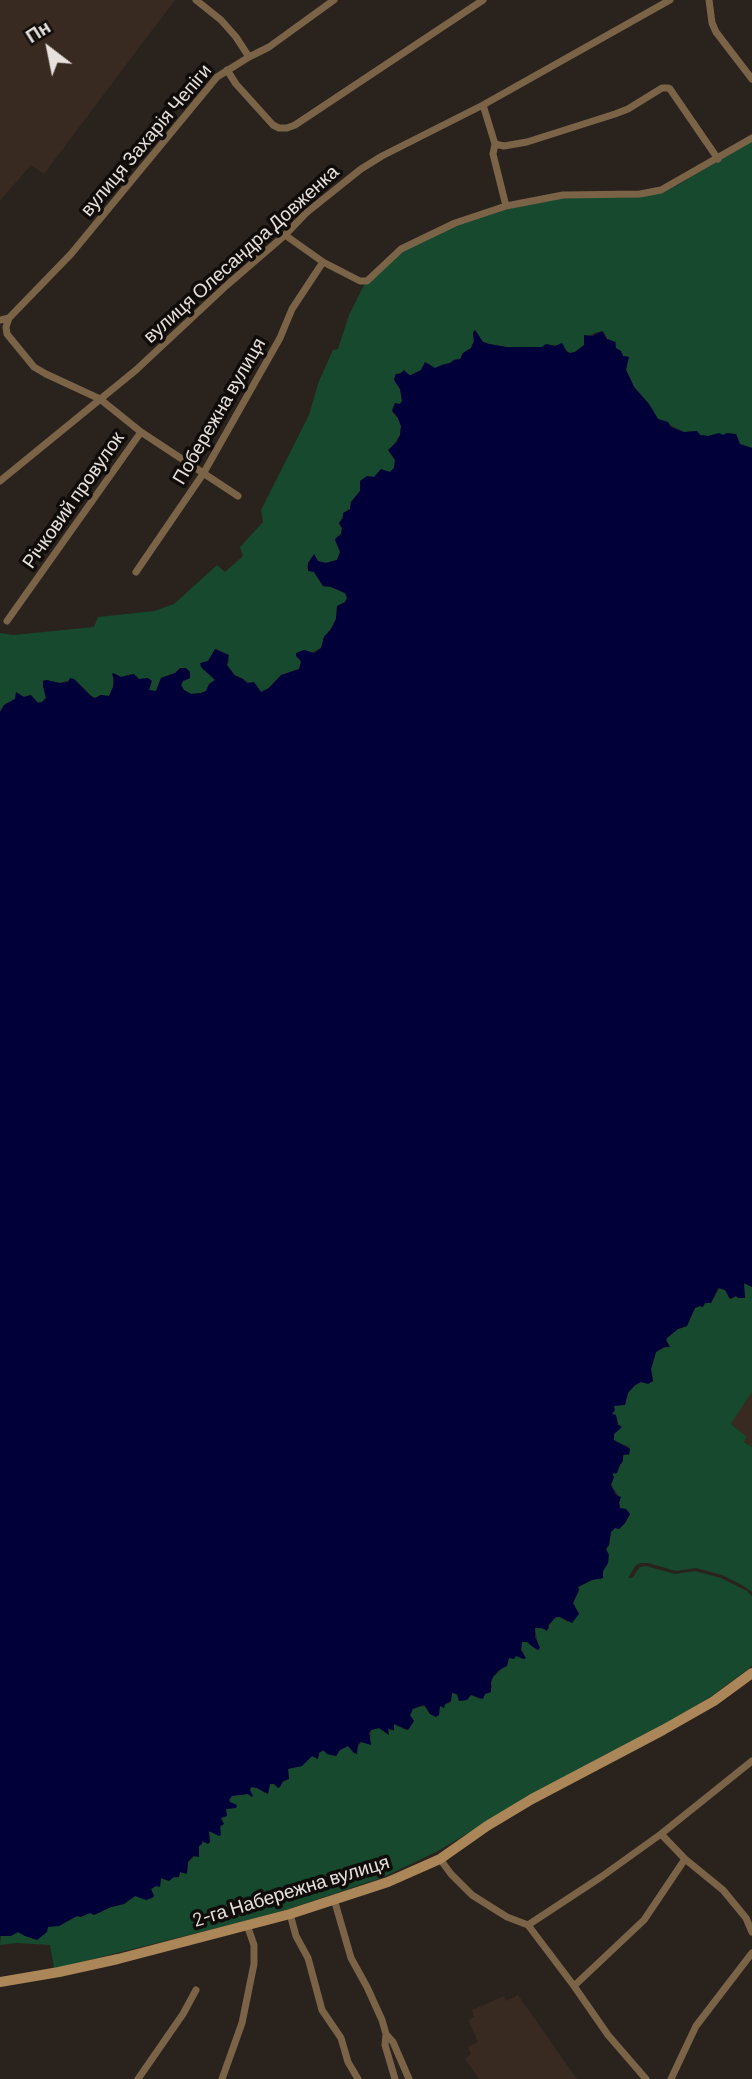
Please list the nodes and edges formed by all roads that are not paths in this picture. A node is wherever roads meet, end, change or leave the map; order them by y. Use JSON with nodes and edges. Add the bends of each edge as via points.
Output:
{"nodes":[{"id":1,"x":195,"y":0,"type":"edge"},
{"id":2,"x":334,"y":0,"type":"edge"},
{"id":3,"x":483,"y":0,"type":"edge"},
{"id":4,"x":670,"y":0,"type":"edge"},
{"id":5,"x":709,"y":0,"type":"edge"},
{"id":6,"x":248,"y":57,"type":"junction"},
{"id":7,"x":227,"y":70,"type":"junction"},
{"id":8,"x":752,"y":79,"type":"edge"},
{"id":9,"x":483,"y":105,"type":"junction"},
{"id":10,"x":752,"y":138,"type":"edge"},
{"id":11,"x":495,"y":144,"type":"junction"},
{"id":12,"x":718,"y":159,"type":"junction"},
{"id":13,"x":506,"y":206,"type":"junction"},
{"id":14,"x":285,"y":235,"type":"junction"},
{"id":15,"x":323,"y":262,"type":"junction"},
{"id":16,"x":9,"y":318,"type":"junction"},
{"id":17,"x":0,"y":320,"type":"edge"},
{"id":18,"x":100,"y":399,"type":"junction"},
{"id":19,"x":141,"y":432,"type":"junction"},
{"id":20,"x":203,"y":474,"type":"junction"},
{"id":21,"x":0,"y":481,"type":"edge"},
{"id":22,"x":237,"y":495,"type":"dead end"},
{"id":23,"x":136,"y":572,"type":"dead end"},
{"id":24,"x":7,"y":621,"type":"dead end"},
{"id":25,"x":752,"y":1673,"type":"edge"},
{"id":26,"x":750,"y":1766,"type":"edge"},
{"id":27,"x":661,"y":1834,"type":"junction"},
{"id":28,"x":440,"y":1859,"type":"junction"},
{"id":29,"x":685,"y":1859,"type":"junction"},
{"id":30,"x":334,"y":1899,"type":"junction"},
{"id":31,"x":290,"y":1914,"type":"junction"},
{"id":32,"x":247,"y":1925,"type":"junction"},
{"id":33,"x":528,"y":1925,"type":"junction"},
{"id":34,"x":752,"y":1932,"type":"edge"},
{"id":35,"x":752,"y":1953,"type":"edge"},
{"id":36,"x":0,"y":1982,"type":"edge"},
{"id":37,"x":574,"y":1986,"type":"junction"},
{"id":38,"x":196,"y":1990,"type":"dead end"},
{"id":39,"x":386,"y":2034,"type":"junction"},
{"id":40,"x":138,"y":2079,"type":"edge"},
{"id":41,"x":222,"y":2079,"type":"edge"},
{"id":42,"x":358,"y":2079,"type":"edge"},
{"id":43,"x":395,"y":2079,"type":"edge"},
{"id":44,"x":409,"y":2079,"type":"edge"},
{"id":45,"x":646,"y":2079,"type":"edge"},
{"id":46,"x":671,"y":2079,"type":"edge"}],
"edges":[{"from":1,"to":6,"type":"street","via":[[221,20]]},
{"from":2,"to":6,"type":"street","name":"вулиця Захарія Чепіги"},
{"from":3,"to":7,"type":"street","via":[[295,125],[273,125]]},
{"from":4,"to":9,"type":"street","name":"вулиця Олесандра Довженка"},
{"from":5,"to":8,"type":"street","via":[[716,32]]},
{"from":6,"to":7,"type":"street","name":"вулиця Захарія Чепіги"},
{"from":7,"to":16,"type":"street","name":"вулиця Захарія Чепіги","via":[[71,254]]},
{"from":9,"to":11,"type":"street"},
{"from":9,"to":14,"type":"street","name":"вулиця Олесандра Довженка","via":[[361,169]]},
{"from":10,"to":12,"type":"street"},
{"from":11,"to":12,"type":"street","via":[[527,142],[615,114],[667,88]]},
{"from":11,"to":13,"type":"street","via":[[493,154]]},
{"from":12,"to":13,"type":"street","via":[[662,190],[571,194]]},
{"from":13,"to":15,"type":"street","via":[[412,242],[367,281]]},
{"from":14,"to":15,"type":"street"},
{"from":14,"to":18,"type":"street","name":"вулиця Олесандра Довженка"},
{"from":15,"to":20,"type":"street","name":"Побережна вулиця","via":[[292,309]]},
{"from":16,"to":17,"type":"street"},
{"from":16,"to":18,"type":"street","via":[[7,334],[34,367]]},
{"from":18,"to":19,"type":"street"},
{"from":18,"to":21,"type":"street","name":"вулиця Олесандра Довженка"},
{"from":19,"to":20,"type":"street"},
{"from":19,"to":24,"type":"street","name":"Річковий провулок"},
{"from":20,"to":22,"type":"street"},
{"from":20,"to":23,"type":"street","name":"Побережна вулиця"},
{"from":25,"to":28,"type":"main road","name":"2-га Набережна вулиця","via":[[663,1730],[532,1799]]},
{"from":26,"to":27,"type":"street"},
{"from":27,"to":29,"type":"street"},
{"from":27,"to":33,"type":"street"},
{"from":28,"to":30,"type":"main road","name":"2-га Набережна вулиця"},
{"from":28,"to":33,"type":"street","via":[[472,1895]]},
{"from":29,"to":34,"type":"street","via":[[723,1890]]},
{"from":29,"to":37,"type":"street","via":[[644,1920]]},
{"from":30,"to":31,"type":"main road","name":"2-га Набережна вулиця"},
{"from":30,"to":39,"type":"street","via":[[351,1958],[377,2006]]},
{"from":31,"to":32,"type":"main road","name":"2-га Набережна вулиця"},
{"from":31,"to":42,"type":"street","via":[[322,2010],[341,2038]]},
{"from":32,"to":36,"type":"main road","name":"2-га Набережна вулиця","via":[[118,1959]]},
{"from":32,"to":41,"type":"street","via":[[254,1964],[243,2023]]},
{"from":33,"to":37,"type":"street"},
{"from":35,"to":46,"type":"street","via":[[696,2026]]},
{"from":37,"to":45,"type":"street"},
{"from":38,"to":40,"type":"street"},
{"from":39,"to":43,"type":"street"},
{"from":39,"to":44,"type":"street"}]}
